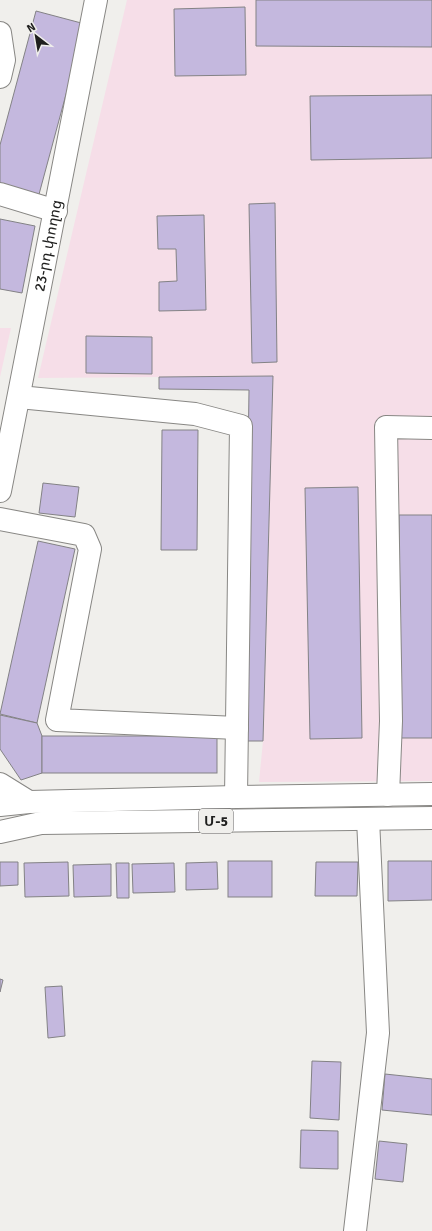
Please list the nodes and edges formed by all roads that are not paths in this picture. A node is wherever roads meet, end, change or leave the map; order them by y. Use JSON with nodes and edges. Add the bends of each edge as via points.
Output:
{"nodes":[{"id":1,"x":96,"y":0,"type":"edge"},
{"id":2,"x":0,"y":34,"type":"edge"},
{"id":3,"x":0,"y":76,"type":"edge"},
{"id":4,"x":0,"y":194,"type":"edge"},
{"id":5,"x":56,"y":211,"type":"junction"},
{"id":6,"x":19,"y":397,"type":"junction"},
{"id":7,"x":432,"y":428,"type":"edge"},
{"id":8,"x":0,"y":491,"type":"edge"},
{"id":9,"x":0,"y":519,"type":"edge"},
{"id":10,"x":237,"y":728,"type":"junction"},
{"id":11,"x":0,"y":784,"type":"edge"},
{"id":12,"x":432,"y":794,"type":"edge"},
{"id":13,"x":388,"y":795,"type":"junction"},
{"id":14,"x":236,"y":797,"type":"junction"},
{"id":15,"x":29,"y":802,"type":"junction"},
{"id":16,"x":0,"y":804,"type":"edge"},
{"id":17,"x":432,"y":818,"type":"edge"},
{"id":18,"x":368,"y":819,"type":"junction"},
{"id":19,"x":0,"y":832,"type":"edge"},
{"id":20,"x":355,"y":1231,"type":"edge"}],
"edges":[{"from":1,"to":5,"type":"main road","name":"23-րդ փողոց"},
{"from":2,"to":3,"type":"main road","via":[[4,60]]},
{"from":4,"to":5,"type":"main road"},
{"from":5,"to":6,"type":"main road","name":"23-րդ փողոց"},
{"from":6,"to":8,"type":"main road","name":"23-րդ փողոց"},
{"from":6,"to":10,"type":"main road","via":[[195,414],[241,426]]},
{"from":7,"to":13,"type":"main road","via":[[386,427],[390,721]]},
{"from":9,"to":10,"type":"main road","via":[[84,535],[90,549],[57,720]]},
{"from":10,"to":14,"type":"main road"},
{"from":11,"to":15,"type":"main road"},
{"from":12,"to":13,"type":"main road","number":"Մ-5"},
{"from":13,"to":14,"type":"main road","number":"Մ-5"},
{"from":14,"to":15,"type":"main road","number":"Մ-5"},
{"from":15,"to":16,"type":"main road","number":"Մ-5"},
{"from":17,"to":18,"type":"main road","number":"Մ-5"},
{"from":18,"to":19,"type":"main road","number":"Մ-5","via":[[41,823]]},
{"from":18,"to":20,"type":"main road","via":[[378,1033]]}]}
